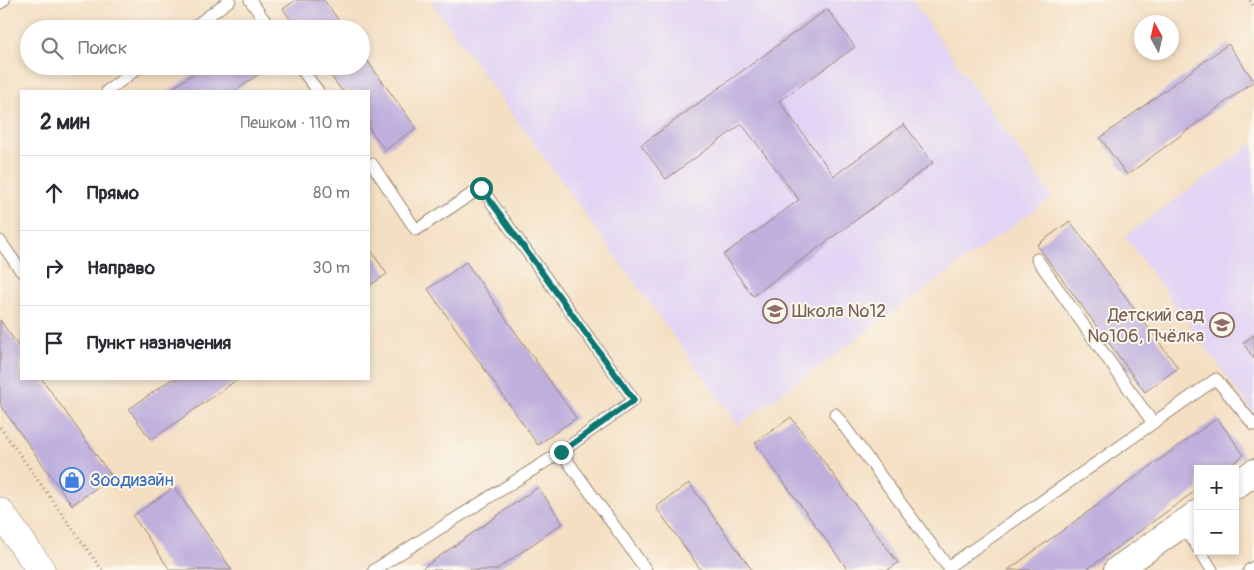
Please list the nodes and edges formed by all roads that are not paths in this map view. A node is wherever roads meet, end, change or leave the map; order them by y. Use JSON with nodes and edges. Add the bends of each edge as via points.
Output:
{"nodes":[{"id":1,"x":4,"y":0,"type":"edge"},
{"id":2,"x":230,"y":0,"type":"edge"},
{"id":3,"x":250,"y":0,"type":"edge"},
{"id":4,"x":0,"y":3,"type":"edge"},
{"id":5,"x":203,"y":20,"type":"edge"},
{"id":6,"x":264,"y":20,"type":"edge"},
{"id":7,"x":129,"y":75,"type":"edge"},
{"id":8,"x":306,"y":75,"type":"edge"},
{"id":9,"x":108,"y":90,"type":"edge"},
{"id":10,"x":317,"y":90,"type":"edge"},
{"id":11,"x":370,"y":164,"type":"edge"},
{"id":12,"x":0,"y":242,"type":"edge"},
{"id":13,"x":1037,"y":259,"type":"dead end"},
{"id":14,"x":20,"y":270,"type":"edge"},
{"id":15,"x":834,"y":414,"type":"dead end"},
{"id":16,"x":1153,"y":423,"type":"junction"},
{"id":17,"x":1254,"y":425,"type":"edge"},
{"id":18,"x":561,"y":452,"type":"junction"},
{"id":19,"x":1254,"y":472,"type":"edge"},
{"id":20,"x":1239,"y":483,"type":"edge"},
{"id":21,"x":0,"y":512,"type":"edge"},
{"id":22,"x":1190,"y":519,"type":"edge"},
{"id":23,"x":1194,"y":533,"type":"edge"},
{"id":24,"x":0,"y":543,"type":"edge"},
{"id":25,"x":1202,"y":555,"type":"edge"},
{"id":26,"x":1254,"y":567,"type":"edge"},
{"id":27,"x":19,"y":570,"type":"edge"},
{"id":28,"x":41,"y":570,"type":"edge"},
{"id":29,"x":374,"y":570,"type":"edge"},
{"id":30,"x":646,"y":570,"type":"edge"},
{"id":31,"x":1117,"y":570,"type":"edge"},
{"id":32,"x":1212,"y":570,"type":"edge"},
{"id":33,"x":1249,"y":570,"type":"edge"}],
"edges":[{"from":1,"to":4,"type":"lane"},
{"from":2,"to":5,"type":"lane"},
{"from":3,"to":6,"type":"lane"},
{"from":7,"to":9,"type":"lane"},
{"from":8,"to":10,"type":"lane"},
{"from":11,"to":18,"type":"lane","via":[[416,230],[481,188],[634,400]]},
{"from":12,"to":14,"type":"lane"},
{"from":13,"to":16,"type":"lane"},
{"from":15,"to":16,"type":"lane","via":[[948,567]]},
{"from":16,"to":17,"type":"lane","via":[[1216,379]]},
{"from":18,"to":29,"type":"lane"},
{"from":18,"to":30,"type":"lane"},
{"from":19,"to":20,"type":"street"},
{"from":21,"to":28,"type":"main road"},
{"from":22,"to":23,"type":"lane"},
{"from":22,"to":31,"type":"street"},
{"from":24,"to":27,"type":"main road"},
{"from":25,"to":32,"type":"lane"},
{"from":26,"to":33,"type":"lane"}]}
